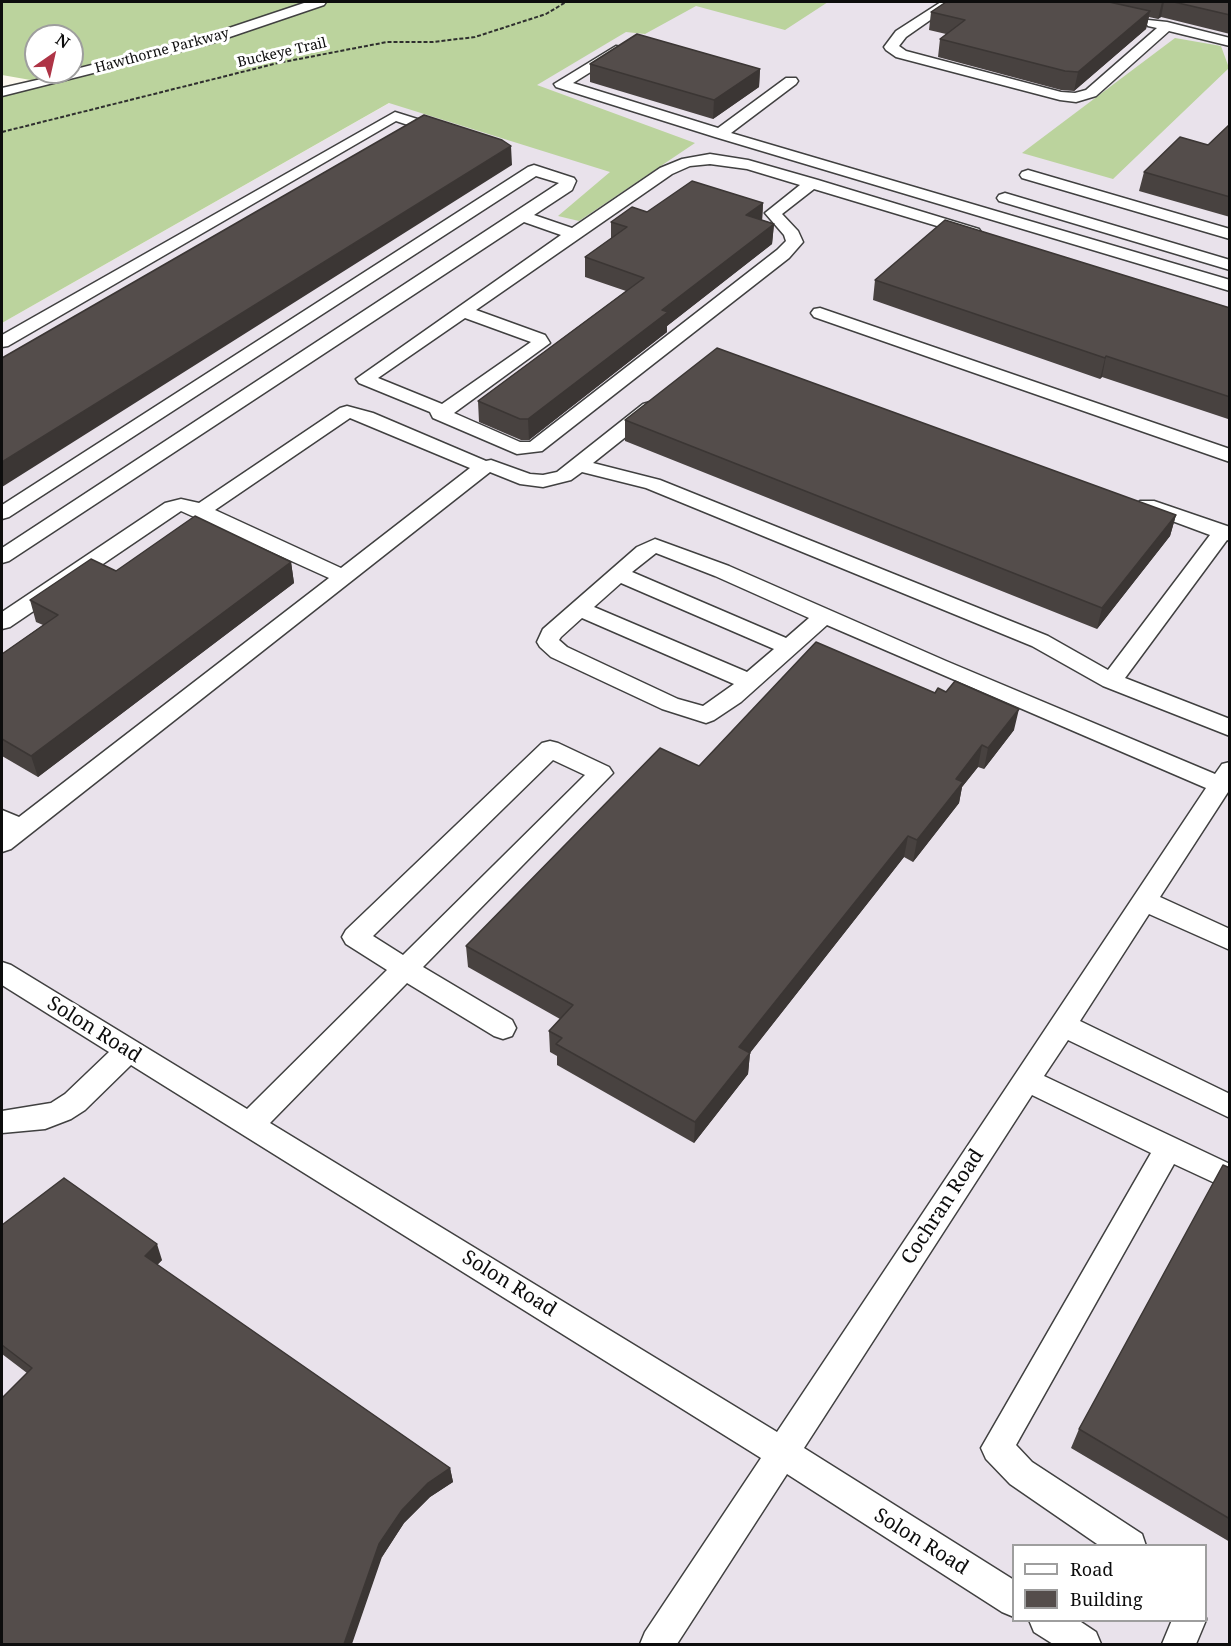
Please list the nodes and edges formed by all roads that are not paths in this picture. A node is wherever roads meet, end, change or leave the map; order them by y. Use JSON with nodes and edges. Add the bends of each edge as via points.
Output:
{"nodes":[{"id":1,"x":319,"y":2,"type":"edge"},
{"id":2,"x":949,"y":2,"type":"edge"},
{"id":3,"x":1136,"y":19,"type":"edge"},
{"id":4,"x":1167,"y":26,"type":"junction"},
{"id":5,"x":631,"y":40,"type":"edge"},
{"id":6,"x":1230,"y":42,"type":"edge"},
{"id":7,"x":791,"y":81,"type":"dead end"},
{"id":8,"x":2,"y":92,"type":"edge"},
{"id":9,"x":720,"y":134,"type":"junction"},
{"id":10,"x":458,"y":136,"type":"edge"},
{"id":11,"x":517,"y":159,"type":"dead end"},
{"id":12,"x":534,"y":170,"type":"junction"},
{"id":13,"x":1028,"y":175,"type":"dead end"},
{"id":14,"x":812,"y":183,"type":"junction"},
{"id":15,"x":1005,"y":198,"type":"dead end"},
{"id":16,"x":522,"y":216,"type":"junction"},
{"id":17,"x":574,"y":234,"type":"junction"},
{"id":18,"x":1230,"y":234,"type":"edge"},
{"id":19,"x":993,"y":238,"type":"edge"},
{"id":20,"x":1230,"y":265,"type":"edge"},
{"id":21,"x":1230,"y":286,"type":"edge"},
{"id":22,"x":463,"y":311,"type":"junction"},
{"id":23,"x":820,"y":313,"type":"dead end"},
{"id":24,"x":2,"y":342,"type":"edge"},
{"id":25,"x":210,"y":379,"type":"junction"},
{"id":26,"x":248,"y":395,"type":"junction"},
{"id":27,"x":664,"y":397,"type":"edge"},
{"id":28,"x":440,"y":414,"type":"junction"},
{"id":29,"x":1230,"y":456,"type":"edge"},
{"id":30,"x":579,"y":465,"type":"junction"},
{"id":31,"x":483,"y":468,"type":"junction"},
{"id":32,"x":1133,"y":500,"type":"edge"},
{"id":33,"x":200,"y":511,"type":"junction"},
{"id":34,"x":2,"y":513,"type":"edge"},
{"id":35,"x":1226,"y":533,"type":"edge"},
{"id":36,"x":2,"y":557,"type":"edge"},
{"id":37,"x":618,"y":574,"type":"junction"},
{"id":38,"x":344,"y":577,"type":"junction"},
{"id":39,"x":579,"y":609,"type":"junction"},
{"id":40,"x":824,"y":616,"type":"junction"},
{"id":41,"x":2,"y":622,"type":"edge"},
{"id":42,"x":789,"y":647,"type":"junction"},
{"id":43,"x":1110,"y":681,"type":"junction"},
{"id":44,"x":750,"y":682,"type":"junction"},
{"id":45,"x":1230,"y":728,"type":"edge"},
{"id":46,"x":1223,"y":788,"type":"edge"},
{"id":47,"x":8,"y":830,"type":"edge"},
{"id":48,"x":1144,"y":901,"type":"junction"},
{"id":49,"x":1230,"y":940,"type":"edge"},
{"id":50,"x":405,"y":969,"type":"junction"},
{"id":51,"x":2,"y":972,"type":"edge"},
{"id":52,"x":1063,"y":1025,"type":"junction"},
{"id":53,"x":503,"y":1028,"type":"dead end"},
{"id":54,"x":128,"y":1051,"type":"junction"},
{"id":55,"x":1027,"y":1080,"type":"junction"},
{"id":56,"x":1230,"y":1107,"type":"edge"},
{"id":57,"x":2,"y":1122,"type":"edge"},
{"id":58,"x":250,"y":1125,"type":"junction"},
{"id":59,"x":1169,"y":1148,"type":"junction"},
{"id":60,"x":1230,"y":1178,"type":"edge"},
{"id":61,"x":782,"y":1453,"type":"junction"},
{"id":62,"x":1128,"y":1544,"type":"edge"},
{"id":63,"x":1012,"y":1599,"type":"edge"},
{"id":64,"x":1049,"y":1622,"type":"edge"},
{"id":65,"x":1188,"y":1622,"type":"edge"},
{"id":66,"x":657,"y":1644,"type":"edge"},
{"id":67,"x":1084,"y":1644,"type":"edge"},
{"id":68,"x":1179,"y":1644,"type":"edge"}],
"edges":[{"from":1,"to":8,"type":"street","name":"Hawthorne Parkway","via":[[207,40]]},
{"from":2,"to":4,"type":"street","via":[[901,34],[891,47],[901,54],[1076,98],[1091,93]]},
{"from":3,"to":4,"type":"street"},
{"from":4,"to":6,"type":"street"},
{"from":5,"to":9,"type":"street","via":[[561,84]]},
{"from":7,"to":9,"type":"street"},
{"from":9,"to":21,"type":"street"},
{"from":10,"to":24,"type":"street","via":[[395,116]]},
{"from":11,"to":12,"type":"street"},
{"from":12,"to":16,"type":"street","via":[[568,181],[566,187]]},
{"from":12,"to":25,"type":"street"},
{"from":13,"to":18,"type":"street"},
{"from":14,"to":17,"type":"street","via":[[748,165],[710,159],[687,162],[666,171]]},
{"from":14,"to":19,"type":"street"},
{"from":14,"to":28,"type":"street","via":[[773,213],[792,234],[795,242],[789,248],[535,447],[517,448]]},
{"from":15,"to":20,"type":"street"},
{"from":16,"to":17,"type":"street"},
{"from":16,"to":26,"type":"street"},
{"from":17,"to":22,"type":"street"},
{"from":22,"to":28,"type":"street","via":[[365,379],[438,409]]},
{"from":22,"to":28,"type":"street","via":[[541,343]]},
{"from":23,"to":29,"type":"street"},
{"from":25,"to":26,"type":"street"},
{"from":25,"to":34,"type":"street"},
{"from":26,"to":36,"type":"street"},
{"from":27,"to":30,"type":"street"},
{"from":30,"to":31,"type":"street","via":[[564,476],[543,481],[527,480],[491,466]]},
{"from":30,"to":43,"type":"street","via":[[653,484],[930,596],[1040,641]]},
{"from":31,"to":33,"type":"street","via":[[347,412]]},
{"from":31,"to":38,"type":"street"},
{"from":32,"to":35,"type":"street"},
{"from":33,"to":38,"type":"street"},
{"from":33,"to":41,"type":"street","via":[[189,506],[172,507]]},
{"from":35,"to":43,"type":"street"},
{"from":37,"to":39,"type":"street"},
{"from":37,"to":40,"type":"street","via":[[655,544]]},
{"from":37,"to":42,"type":"street"},
{"from":38,"to":47,"type":"street"},
{"from":39,"to":44,"type":"street"},
{"from":39,"to":44,"type":"street","via":[[551,634],[548,642],[559,652],[670,704],[706,715]]},
{"from":40,"to":42,"type":"street"},
{"from":40,"to":46,"type":"street"},
{"from":42,"to":44,"type":"street"},
{"from":43,"to":45,"type":"street"},
{"from":46,"to":48,"type":"street","name":"Cochran Road"},
{"from":48,"to":49,"type":"street"},
{"from":48,"to":52,"type":"street","name":"Cochran Road"},
{"from":50,"to":50,"type":"street","via":[[438,936],[601,773],[550,749],[355,937]]},
{"from":50,"to":53,"type":"street"},
{"from":50,"to":58,"type":"street"},
{"from":51,"to":54,"type":"street","name":"Solon Road"},
{"from":52,"to":55,"type":"street","name":"Cochran Road"},
{"from":52,"to":56,"type":"street"},
{"from":54,"to":57,"type":"street","via":[[61,1111]]},
{"from":54,"to":58,"type":"street","name":"Solon Road"},
{"from":55,"to":59,"type":"street"},
{"from":55,"to":61,"type":"street","name":"Cochran Road"},
{"from":58,"to":61,"type":"street","name":"Solon Road"},
{"from":59,"to":60,"type":"street"},
{"from":59,"to":62,"type":"street","via":[[997,1448],[1021,1473]]},
{"from":61,"to":63,"type":"street","name":"Solon Road"},
{"from":61,"to":66,"type":"street","name":"Cochran Road"},
{"from":64,"to":67,"type":"street"},
{"from":65,"to":68,"type":"street"}]}
